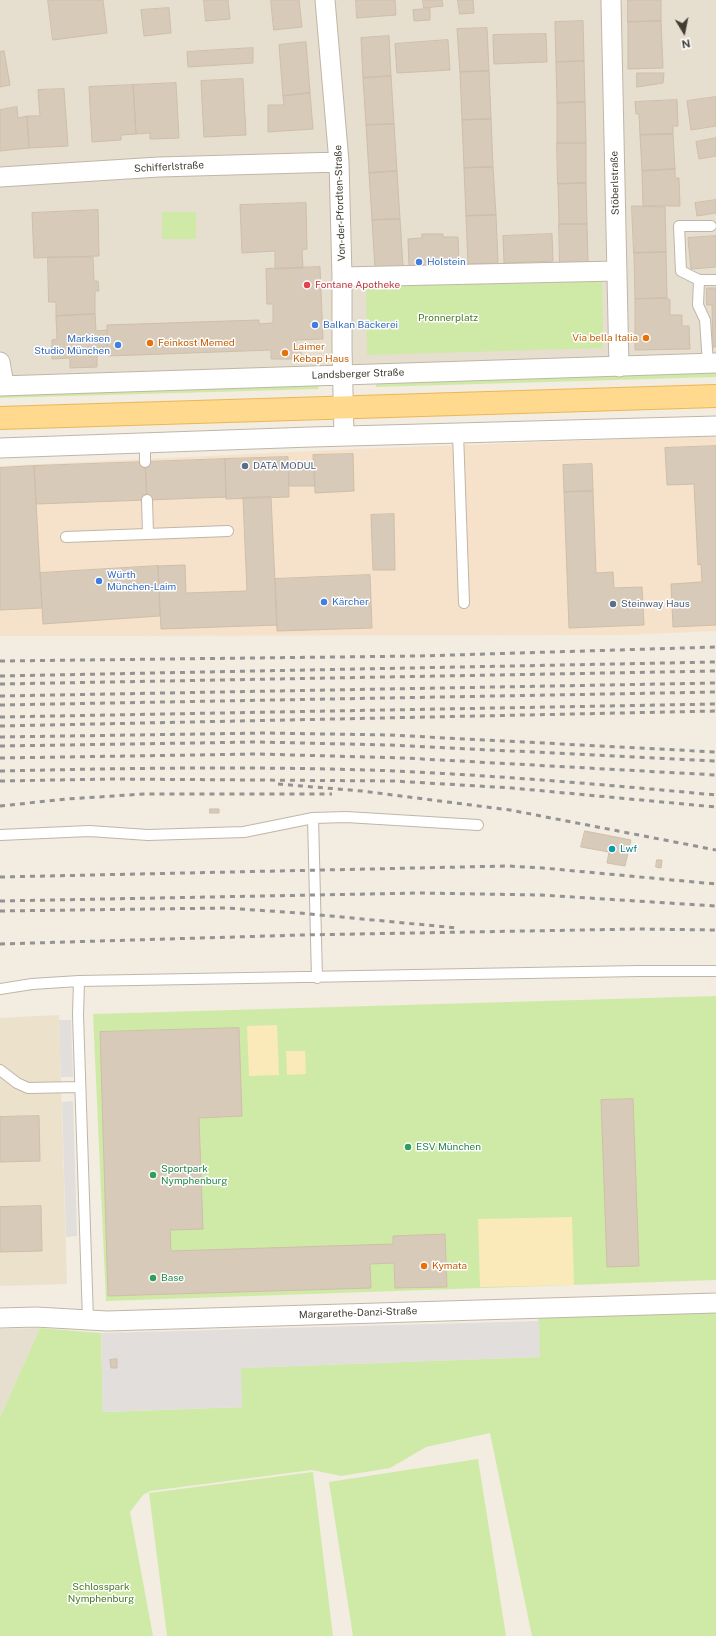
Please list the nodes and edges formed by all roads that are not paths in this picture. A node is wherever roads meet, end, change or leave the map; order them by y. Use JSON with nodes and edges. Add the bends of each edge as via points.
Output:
{"nodes":[{"id":1,"x":325,"y":0,"type":"edge"},
{"id":2,"x":611,"y":0,"type":"edge"},
{"id":3,"x":339,"y":162,"type":"junction"},
{"id":4,"x":0,"y":177,"type":"edge"},
{"id":5,"x":711,"y":226,"type":"dead end"},
{"id":6,"x":617,"y":271,"type":"junction"},
{"id":7,"x":342,"y":278,"type":"junction"},
{"id":8,"x":699,"y":280,"type":"junction"},
{"id":9,"x":716,"y":280,"type":"edge"},
{"id":10,"x":0,"y":362,"type":"edge"},
{"id":11,"x":712,"y":364,"type":"edge"},
{"id":12,"x":619,"y":367,"type":"junction"},
{"id":13,"x":342,"y":374,"type":"junction"},
{"id":14,"x":2,"y":386,"type":"edge"},
{"id":15,"x":716,"y":396,"type":"edge"},
{"id":16,"x":343,"y":407,"type":"junction"},
{"id":17,"x":0,"y":418,"type":"edge"},
{"id":18,"x":716,"y":426,"type":"edge"},
{"id":19,"x":458,"y":433,"type":"junction"},
{"id":20,"x":344,"y":436,"type":"junction"},
{"id":21,"x":0,"y":448,"type":"edge"},
{"id":22,"x":147,"y":500,"type":"dead end"},
{"id":23,"x":228,"y":531,"type":"dead end"},
{"id":24,"x":148,"y":534,"type":"junction"},
{"id":25,"x":66,"y":537,"type":"dead end"},
{"id":26,"x":464,"y":604,"type":"dead end"},
{"id":27,"x":313,"y":818,"type":"junction"},
{"id":28,"x":478,"y":825,"type":"dead end"},
{"id":29,"x":0,"y":835,"type":"edge"},
{"id":30,"x":716,"y":971,"type":"edge"},
{"id":31,"x":318,"y":978,"type":"junction"},
{"id":32,"x":79,"y":981,"type":"junction"},
{"id":33,"x":0,"y":989,"type":"edge"},
{"id":34,"x":0,"y":1070,"type":"edge"},
{"id":35,"x":80,"y":1087,"type":"junction"},
{"id":36,"x":716,"y":1303,"type":"edge"},
{"id":37,"x":0,"y":1318,"type":"edge"},
{"id":38,"x":88,"y":1320,"type":"junction"}],
"edges":[{"from":1,"to":3,"type":"street","name":"Von-der-Pfordten-Straße"},
{"from":2,"to":6,"type":"street","name":"Stöberlstraße"},
{"from":3,"to":4,"type":"street","name":"Schifferlstraße"},
{"from":3,"to":7,"type":"street","name":"Von-der-Pfordten-Straße"},
{"from":5,"to":8,"type":"lane","via":[[679,226],[681,272]]},
{"from":6,"to":7,"type":"street"},
{"from":6,"to":12,"type":"street","name":"Stöberlstraße"},
{"from":7,"to":13,"type":"street","name":"Von-der-Pfordten-Straße"},
{"from":8,"to":9,"type":"lane"},
{"from":8,"to":11,"type":"lane","via":[[698,305],[705,320]]},
{"from":10,"to":14,"type":"street"},
{"from":11,"to":12,"type":"street","name":"Landsberger Straße"},
{"from":12,"to":13,"type":"street","name":"Landsberger Straße"},
{"from":13,"to":14,"type":"street","name":"Landsberger Straße"},
{"from":13,"to":16,"type":"street","name":"Von-der-Pfordten-Straße"},
{"from":15,"to":16,"type":"main road"},
{"from":16,"to":17,"type":"main road"},
{"from":16,"to":20,"type":"street"},
{"from":18,"to":19,"type":"street"},
{"from":19,"to":20,"type":"street"},
{"from":19,"to":26,"type":"lane"},
{"from":20,"to":21,"type":"street","via":[[145,453]]},
{"from":22,"to":24,"type":"lane"},
{"from":23,"to":24,"type":"lane"},
{"from":24,"to":25,"type":"lane"},
{"from":27,"to":28,"type":"lane","via":[[346,817]]},
{"from":27,"to":29,"type":"lane","via":[[244,832],[148,835],[89,831]]},
{"from":27,"to":31,"type":"lane"},
{"from":30,"to":31,"type":"lane"},
{"from":31,"to":32,"type":"lane"},
{"from":32,"to":33,"type":"lane"},
{"from":32,"to":35,"type":"lane"},
{"from":34,"to":35,"type":"lane","via":[[28,1088]]},
{"from":35,"to":38,"type":"lane"},
{"from":36,"to":38,"type":"street","name":"Margarethe-Danzi-Straße"},
{"from":37,"to":38,"type":"street","name":"Margarethe-Danzi-Straße"}]}
